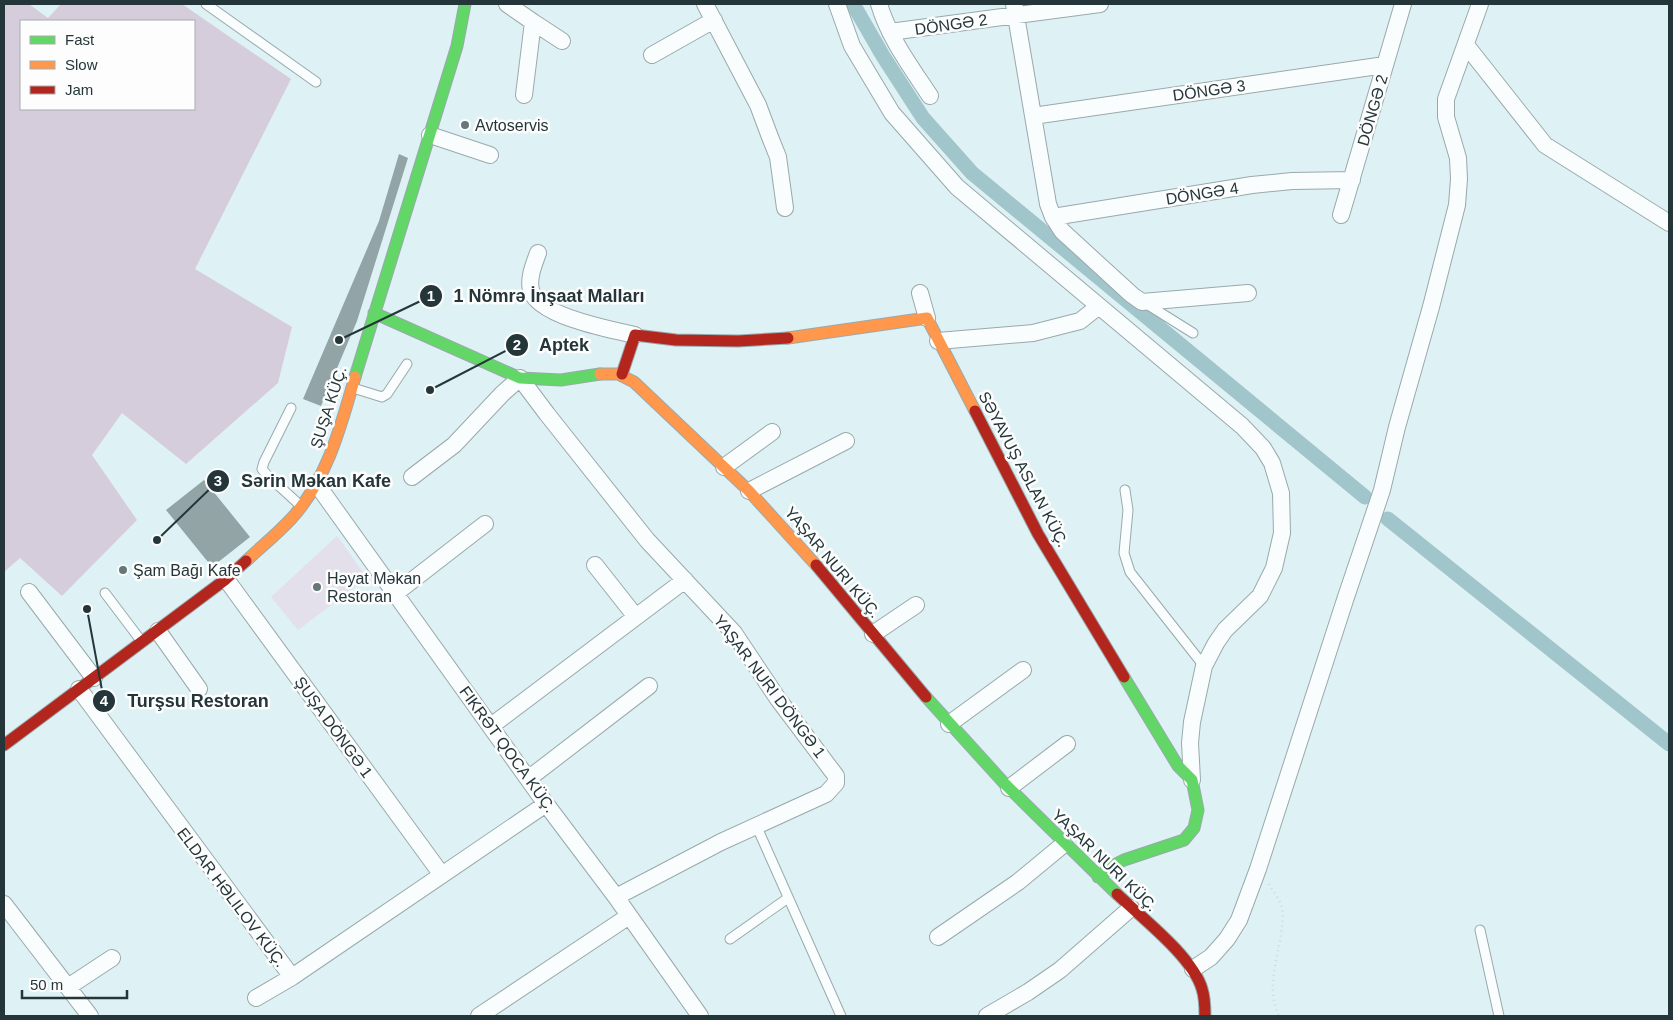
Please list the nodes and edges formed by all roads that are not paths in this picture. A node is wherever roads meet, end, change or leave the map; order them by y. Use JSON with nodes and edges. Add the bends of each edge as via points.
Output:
{"nodes":[{"id":1,"x":206,"y":4,"type":"edge"},
{"id":2,"x":465,"y":4,"type":"edge"},
{"id":3,"x":507,"y":4,"type":"edge"},
{"id":4,"x":705,"y":4,"type":"edge"},
{"id":5,"x":837,"y":4,"type":"edge"},
{"id":6,"x":879,"y":4,"type":"edge"},
{"id":7,"x":1100,"y":4,"type":"edge"},
{"id":8,"x":1403,"y":4,"type":"edge"},
{"id":9,"x":1480,"y":4,"type":"edge"},
{"id":10,"x":1015,"y":9,"type":"edge"},
{"id":11,"x":714,"y":20,"type":"junction"},
{"id":12,"x":533,"y":22,"type":"junction"},
{"id":13,"x":890,"y":32,"type":"junction"},
{"id":14,"x":562,"y":40,"type":"dead end"},
{"id":15,"x":1466,"y":45,"type":"junction"},
{"id":16,"x":652,"y":55,"type":"dead end"},
{"id":17,"x":1385,"y":65,"type":"junction"},
{"id":18,"x":316,"y":82,"type":"dead end"},
{"id":19,"x":524,"y":96,"type":"dead end"},
{"id":20,"x":930,"y":96,"type":"dead end"},
{"id":21,"x":1033,"y":116,"type":"junction"},
{"id":22,"x":430,"y":135,"type":"junction"},
{"id":23,"x":490,"y":155,"type":"dead end"},
{"id":24,"x":1352,"y":180,"type":"junction"},
{"id":25,"x":785,"y":208,"type":"dead end"},
{"id":26,"x":1341,"y":215,"type":"dead end"},
{"id":27,"x":1053,"y":217,"type":"junction"},
{"id":28,"x":1669,"y":223,"type":"edge"},
{"id":29,"x":538,"y":253,"type":"dead end"},
{"id":30,"x":920,"y":293,"type":"dead end"},
{"id":31,"x":1248,"y":293,"type":"dead end"},
{"id":32,"x":1142,"y":302,"type":"junction"},
{"id":33,"x":1099,"y":306,"type":"junction"},
{"id":34,"x":374,"y":313,"type":"junction"},
{"id":35,"x":926,"y":318,"type":"junction"},
{"id":36,"x":1193,"y":333,"type":"dead end"},
{"id":37,"x":635,"y":335,"type":"junction"},
{"id":38,"x":938,"y":341,"type":"junction"},
{"id":39,"x":407,"y":364,"type":"dead end"},
{"id":40,"x":622,"y":374,"type":"junction"},
{"id":41,"x":520,"y":378,"type":"junction"},
{"id":42,"x":352,"y":388,"type":"junction"},
{"id":43,"x":291,"y":408,"type":"dead end"},
{"id":44,"x":772,"y":432,"type":"dead end"},
{"id":45,"x":846,"y":441,"type":"dead end"},
{"id":46,"x":724,"y":467,"type":"junction"},
{"id":47,"x":412,"y":478,"type":"dead end"},
{"id":48,"x":316,"y":482,"type":"junction"},
{"id":49,"x":1126,"y":490,"type":"dead end"},
{"id":50,"x":749,"y":491,"type":"junction"},
{"id":51,"x":301,"y":506,"type":"junction"},
{"id":52,"x":485,"y":524,"type":"dead end"},
{"id":53,"x":595,"y":565,"type":"dead end"},
{"id":54,"x":226,"y":579,"type":"junction"},
{"id":55,"x":684,"y":580,"type":"junction"},
{"id":56,"x":29,"y":592,"type":"dead end"},
{"id":57,"x":105,"y":593,"type":"dead end"},
{"id":58,"x":396,"y":593,"type":"junction"},
{"id":59,"x":916,"y":605,"type":"dead end"},
{"id":60,"x":636,"y":617,"type":"junction"},
{"id":61,"x":158,"y":631,"type":"junction"},
{"id":62,"x":873,"y":634,"type":"junction"},
{"id":63,"x":142,"y":642,"type":"junction"},
{"id":64,"x":1204,"y":666,"type":"junction"},
{"id":65,"x":1023,"y":670,"type":"dead end"},
{"id":66,"x":94,"y":678,"type":"junction"},
{"id":67,"x":649,"y":686,"type":"dead end"},
{"id":68,"x":199,"y":689,"type":"dead end"},
{"id":69,"x":79,"y":690,"type":"junction"},
{"id":70,"x":950,"y":724,"type":"junction"},
{"id":71,"x":491,"y":726,"type":"junction"},
{"id":72,"x":1067,"y":744,"type":"dead end"},
{"id":73,"x":4,"y":745,"type":"edge"},
{"id":74,"x":528,"y":779,"type":"junction"},
{"id":75,"x":1192,"y":780,"type":"junction"},
{"id":76,"x":1009,"y":788,"type":"junction"},
{"id":77,"x":546,"y":804,"type":"junction"},
{"id":78,"x":756,"y":825,"type":"junction"},
{"id":79,"x":1064,"y":844,"type":"junction"},
{"id":80,"x":442,"y":875,"type":"junction"},
{"id":81,"x":1098,"y":877,"type":"junction"},
{"id":82,"x":616,"y":897,"type":"junction"},
{"id":83,"x":788,"y":898,"type":"junction"},
{"id":84,"x":4,"y":904,"type":"edge"},
{"id":85,"x":1131,"y":908,"type":"junction"},
{"id":86,"x":629,"y":916,"type":"junction"},
{"id":87,"x":1480,"y":930,"type":"dead end"},
{"id":88,"x":938,"y":937,"type":"dead end"},
{"id":89,"x":730,"y":939,"type":"dead end"},
{"id":90,"x":112,"y":958,"type":"dead end"},
{"id":91,"x":1193,"y":969,"type":"junction"},
{"id":92,"x":292,"y":977,"type":"junction"},
{"id":93,"x":68,"y":988,"type":"junction"},
{"id":94,"x":256,"y":998,"type":"dead end"},
{"id":95,"x":90,"y":1016,"type":"edge"},
{"id":96,"x":479,"y":1016,"type":"edge"},
{"id":97,"x":700,"y":1016,"type":"edge"},
{"id":98,"x":842,"y":1016,"type":"edge"},
{"id":99,"x":987,"y":1016,"type":"edge"},
{"id":100,"x":1205,"y":1016,"type":"edge"},
{"id":101,"x":1499,"y":1016,"type":"edge"}],
"edges":[{"from":1,"to":18,"type":"lane"},
{"from":2,"to":22,"type":"street","name":"ŞUŞA KÜÇ.","via":[[457,46]]},
{"from":3,"to":12,"type":"street"},
{"from":4,"to":11,"type":"street"},
{"from":5,"to":33,"type":"street","via":[[852,46],[892,113],[957,187]]},
{"from":6,"to":13,"type":"street"},
{"from":7,"to":10,"type":"street","name":"DÖNGƏ 2"},
{"from":8,"to":17,"type":"street","name":"DÖNGƏ 2"},
{"from":9,"to":15,"type":"street"},
{"from":10,"to":13,"type":"street","name":"DÖNGƏ 2"},
{"from":10,"to":21,"type":"street"},
{"from":11,"to":16,"type":"street"},
{"from":11,"to":25,"type":"street","via":[[758,105],[778,156]]},
{"from":12,"to":14,"type":"street"},
{"from":12,"to":19,"type":"street"},
{"from":13,"to":20,"type":"street"},
{"from":15,"to":28,"type":"street","via":[[1545,145]]},
{"from":15,"to":91,"type":"street","via":[[1446,99],[1446,117],[1458,158],[1457,205],[1382,490],[1239,920],[1211,957]]},
{"from":17,"to":21,"type":"street","name":"DÖNGƏ 3"},
{"from":17,"to":24,"type":"street","name":"DÖNGƏ 2"},
{"from":21,"to":27,"type":"street"},
{"from":22,"to":23,"type":"street"},
{"from":22,"to":34,"type":"street","name":"ŞUŞA KÜÇ."},
{"from":24,"to":26,"type":"street","name":"DÖNGƏ 2"},
{"from":24,"to":27,"type":"street","name":"DÖNGƏ 4","via":[[1252,185]]},
{"from":27,"to":32,"type":"street","via":[[1062,231]]},
{"from":29,"to":37,"type":"street","via":[[530,279],[534,298],[564,316],[591,326]]},
{"from":30,"to":35,"type":"street"},
{"from":31,"to":32,"type":"street"},
{"from":32,"to":36,"type":"lane"},
{"from":33,"to":38,"type":"street","via":[[1080,321],[1033,333]]},
{"from":33,"to":64,"type":"street","via":[[1242,426],[1272,463],[1281,493],[1282,534],[1274,568],[1260,596],[1225,630]]},
{"from":34,"to":41,"type":"street"},
{"from":34,"to":42,"type":"street","name":"ŞUŞA KÜÇ."},
{"from":35,"to":37,"type":"street","via":[[799,337],[738,342]]},
{"from":35,"to":38,"type":"street","name":"SƏYAVUŞ ASLAN KÜÇ."},
{"from":37,"to":40,"type":"street"},
{"from":38,"to":75,"type":"street","name":"SƏYAVUŞ ASLAN KÜÇ.","via":[[1038,534],[1178,766]]},
{"from":39,"to":42,"type":"lane","via":[[382,398]]},
{"from":40,"to":41,"type":"street","via":[[610,372],[555,380]]},
{"from":40,"to":46,"type":"street","name":"YAŞAR NURI KÜÇ."},
{"from":41,"to":47,"type":"street","via":[[454,445]]},
{"from":41,"to":55,"type":"street","name":"YAŞAR NURI DÖNGƏ 1","via":[[647,540]]},
{"from":42,"to":48,"type":"street","name":"ŞUŞA KÜÇ.","via":[[331,453]]},
{"from":43,"to":51,"type":"lane","via":[[262,469]]},
{"from":44,"to":46,"type":"street"},
{"from":45,"to":50,"type":"street"},
{"from":46,"to":50,"type":"street","name":"YAŞAR NURI KÜÇ."},
{"from":48,"to":51,"type":"street","name":"ŞUŞA KÜÇ."},
{"from":48,"to":58,"type":"street","name":"FIKRƏT QOCA KÜÇ."},
{"from":49,"to":64,"type":"lane","via":[[1128,510],[1124,553],[1130,572]]},
{"from":50,"to":62,"type":"street","name":"YAŞAR NURI KÜÇ."},
{"from":51,"to":54,"type":"street","name":"ŞUŞA KÜÇ."},
{"from":52,"to":58,"type":"street"},
{"from":53,"to":60,"type":"street"},
{"from":54,"to":61,"type":"street","name":"ŞUŞA KÜÇ."},
{"from":54,"to":80,"type":"street","name":"ŞUŞA DÖNGƏ 1"},
{"from":55,"to":60,"type":"street"},
{"from":55,"to":78,"type":"street","name":"YAŞAR NURI DÖNGƏ 1","via":[[734,633],[778,699],[836,776],[836,783],[826,794]]},
{"from":56,"to":66,"type":"street"},
{"from":57,"to":63,"type":"lane"},
{"from":58,"to":71,"type":"street","name":"FIKRƏT QOCA KÜÇ."},
{"from":59,"to":62,"type":"street"},
{"from":60,"to":71,"type":"street"},
{"from":61,"to":63,"type":"street","name":"ŞUŞA KÜÇ."},
{"from":61,"to":68,"type":"street"},
{"from":62,"to":70,"type":"street","name":"YAŞAR NURI KÜÇ."},
{"from":63,"to":66,"type":"street","name":"ŞUŞA KÜÇ."},
{"from":64,"to":75,"type":"street","via":[[1192,722]]},
{"from":65,"to":70,"type":"street"},
{"from":66,"to":69,"type":"street","name":"ŞUŞA KÜÇ."},
{"from":67,"to":74,"type":"street"},
{"from":69,"to":73,"type":"street","name":"ŞUŞA KÜÇ."},
{"from":69,"to":92,"type":"street","name":"ELDAR HƏLILOV KÜÇ."},
{"from":70,"to":76,"type":"street","name":"YAŞAR NURI KÜÇ."},
{"from":71,"to":74,"type":"street","name":"FIKRƏT QOCA KÜÇ."},
{"from":72,"to":76,"type":"street"},
{"from":74,"to":77,"type":"street","name":"FIKRƏT QOCA KÜÇ."},
{"from":75,"to":81,"type":"street","via":[[1198,810],[1194,828],[1184,840],[1124,860]]},
{"from":76,"to":79,"type":"street","name":"YAŞAR NURI KÜÇ."},
{"from":77,"to":80,"type":"street","name":"ELDAR HƏLILOV KÜÇ."},
{"from":77,"to":82,"type":"street","name":"FIKRƏT QOCA KÜÇ."},
{"from":78,"to":82,"type":"street","name":"YAŞAR NURI DÖNGƏ 1"},
{"from":78,"to":83,"type":"lane"},
{"from":79,"to":81,"type":"street","name":"YAŞAR NURI KÜÇ."},
{"from":79,"to":88,"type":"street","via":[[1018,882]]},
{"from":80,"to":92,"type":"street","name":"ELDAR HƏLILOV KÜÇ."},
{"from":81,"to":85,"type":"street","name":"YAŞAR NURI KÜÇ."},
{"from":82,"to":86,"type":"street","name":"FIKRƏT QOCA KÜÇ."},
{"from":83,"to":89,"type":"lane"},
{"from":83,"to":98,"type":"lane"},
{"from":84,"to":93,"type":"street"},
{"from":85,"to":91,"type":"street","name":"YAŞAR NURI KÜÇ."},
{"from":85,"to":99,"type":"street","via":[[1060,970]]},
{"from":86,"to":96,"type":"street"},
{"from":86,"to":97,"type":"street","name":"FIKRƏT QOCA KÜÇ."},
{"from":87,"to":101,"type":"lane"},
{"from":90,"to":93,"type":"street"},
{"from":91,"to":100,"type":"street","via":[[1205,996]]},
{"from":92,"to":94,"type":"street"},
{"from":93,"to":95,"type":"street"}]}
